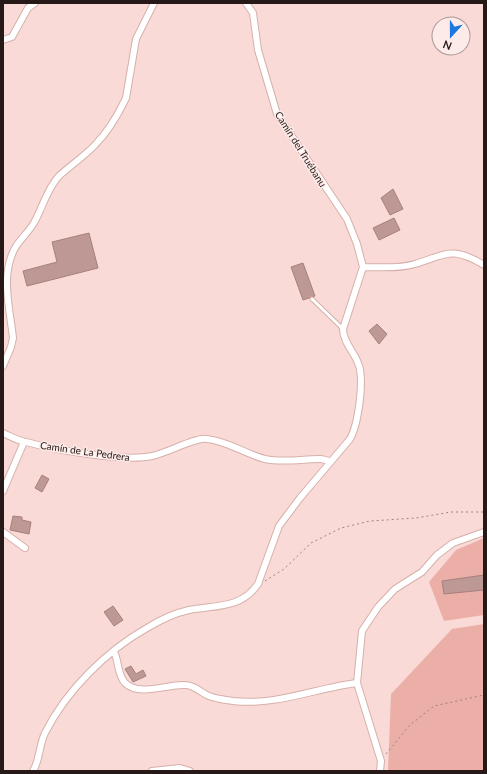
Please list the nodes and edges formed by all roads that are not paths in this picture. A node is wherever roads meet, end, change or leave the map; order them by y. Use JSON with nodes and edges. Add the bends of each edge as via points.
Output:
{"nodes":[{"id":1,"x":35,"y":3,"type":"edge"},
{"id":2,"x":154,"y":3,"type":"edge"},
{"id":3,"x":246,"y":3,"type":"edge"},
{"id":4,"x":3,"y":40,"type":"edge"},
{"id":5,"x":484,"y":266,"type":"edge"},
{"id":6,"x":363,"y":267,"type":"junction"},
{"id":7,"x":312,"y":300,"type":"dead end"},
{"id":8,"x":343,"y":330,"type":"junction"},
{"id":9,"x":3,"y":366,"type":"edge"},
{"id":10,"x":3,"y":433,"type":"edge"},
{"id":11,"x":24,"y":442,"type":"junction"},
{"id":12,"x":331,"y":461,"type":"junction"},
{"id":13,"x":3,"y":491,"type":"edge"},
{"id":14,"x":3,"y":532,"type":"edge"},
{"id":15,"x":484,"y":532,"type":"edge"},
{"id":16,"x":24,"y":548,"type":"dead end"},
{"id":17,"x":114,"y":652,"type":"junction"},
{"id":18,"x":357,"y":683,"type":"junction"},
{"id":19,"x":33,"y":771,"type":"edge"},
{"id":20,"x":152,"y":771,"type":"edge"},
{"id":21,"x":190,"y":771,"type":"edge"},
{"id":22,"x":380,"y":771,"type":"edge"}],
"edges":[{"from":1,"to":4,"type":"street","via":[[28,8],[12,37]]},
{"from":2,"to":9,"type":"street","via":[[136,39],[126,98],[122,107],[94,147],[58,177],[50,188],[34,223],[15,249],[6,281],[13,338]]},
{"from":3,"to":6,"type":"street","name":"Camín del Truébanu","via":[[253,13],[258,50],[277,114],[347,219]]},
{"from":5,"to":6,"type":"street","via":[[458,252],[428,258],[415,264]]},
{"from":6,"to":8,"type":"street"},
{"from":7,"to":8,"type":"lane"},
{"from":8,"to":12,"type":"street","via":[[343,336],[356,357],[361,374],[355,430]]},
{"from":10,"to":11,"type":"street","name":"Camín de La Pedrera"},
{"from":11,"to":12,"type":"street","name":"Camín de La Pedrera","via":[[87,454],[136,458],[172,451],[197,440],[207,439],[237,447],[265,459]]},
{"from":11,"to":13,"type":"street"},
{"from":12,"to":17,"type":"street","via":[[279,526],[253,592],[230,605],[189,610],[148,627]]},
{"from":14,"to":16,"type":"street"},
{"from":15,"to":18,"type":"street","via":[[453,543],[437,555],[422,572],[395,589],[378,607],[362,631]]},
{"from":17,"to":18,"type":"street","via":[[120,674],[124,682],[132,688],[185,685],[195,687],[210,696],[234,701],[256,701],[298,696]]},
{"from":17,"to":19,"type":"street","via":[[88,674],[64,701],[44,735]]},
{"from":18,"to":22,"type":"street","via":[[381,761]]},
{"from":20,"to":21,"type":"street","via":[[180,768]]}]}
